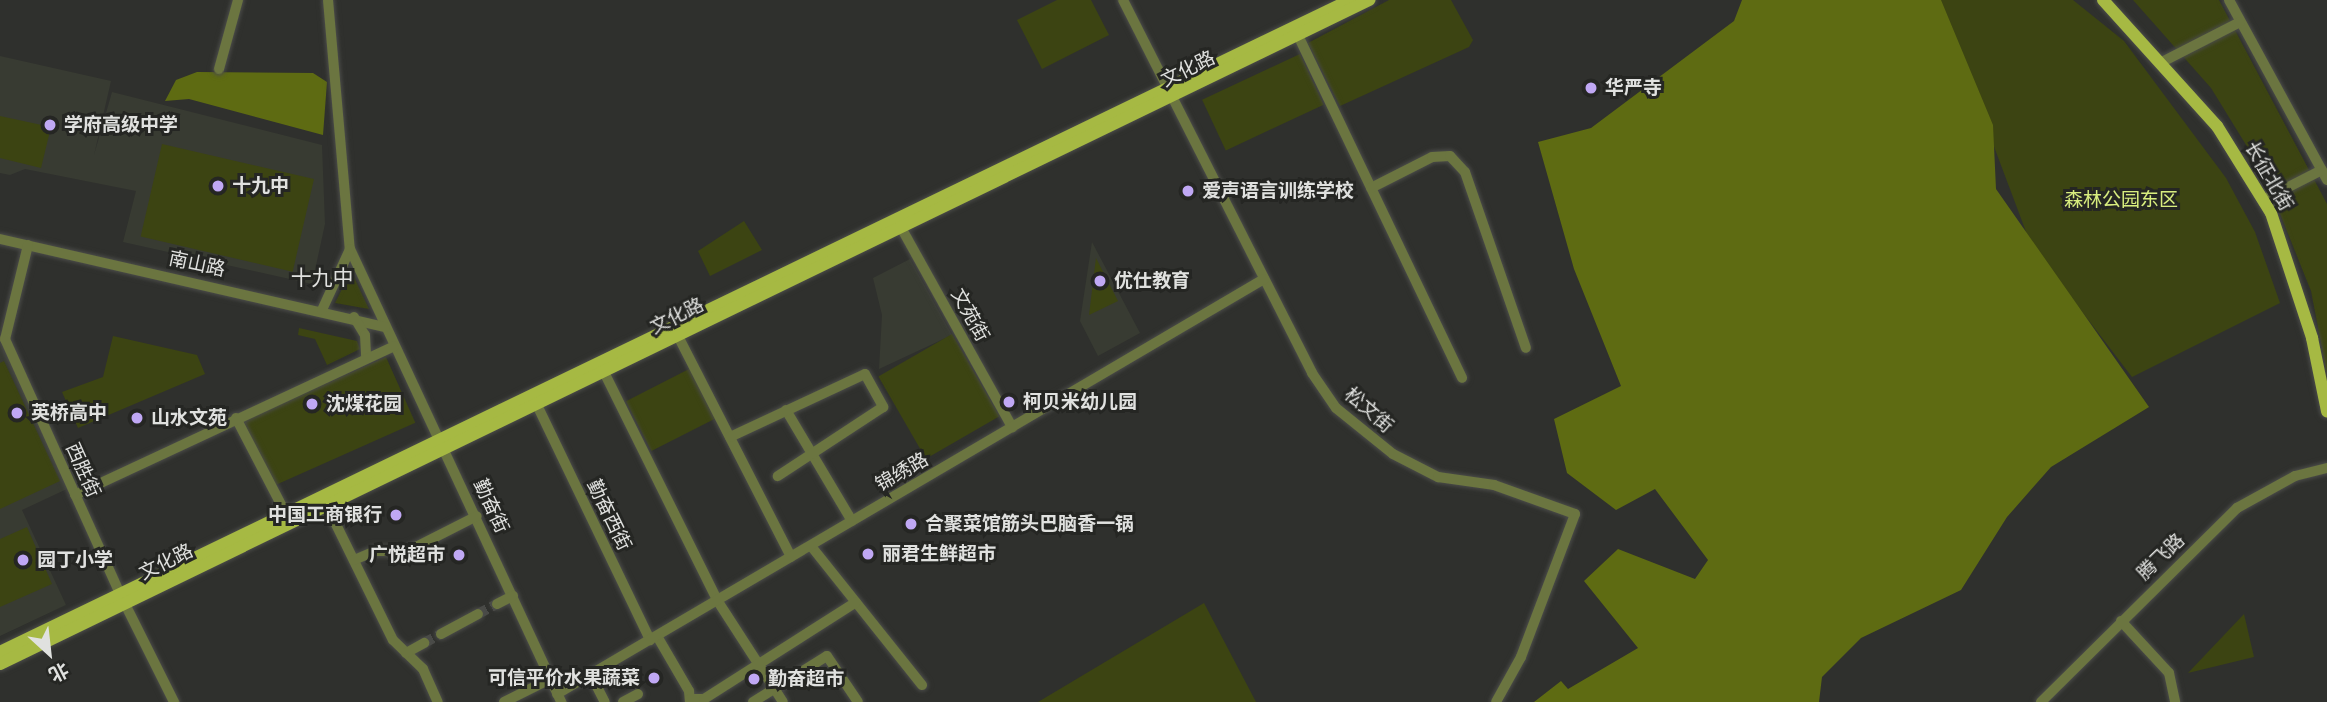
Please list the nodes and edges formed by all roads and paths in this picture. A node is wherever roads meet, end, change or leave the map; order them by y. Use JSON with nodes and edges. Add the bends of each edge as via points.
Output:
{"nodes":[{"id":1,"x":238,"y":0,"type":"edge"},
{"id":2,"x":328,"y":0,"type":"edge"},
{"id":3,"x":1124,"y":0,"type":"edge"},
{"id":4,"x":1350,"y":0,"type":"edge"},
{"id":5,"x":1369,"y":0,"type":"edge"},
{"id":6,"x":2103,"y":0,"type":"edge"},
{"id":7,"x":2229,"y":0,"type":"edge"},
{"id":8,"x":2240,"y":22,"type":"junction"},
{"id":9,"x":1297,"y":32,"type":"junction"},
{"id":10,"x":2160,"y":63,"type":"junction"},
{"id":11,"x":219,"y":69,"type":"dead end"},
{"id":12,"x":1169,"y":94,"type":"junction"},
{"id":13,"x":2324,"y":175,"type":"edge"},
{"id":14,"x":1371,"y":188,"type":"junction"},
{"id":15,"x":2263,"y":200,"type":"junction"},
{"id":16,"x":899,"y":224,"type":"junction"},
{"id":17,"x":0,"y":239,"type":"edge"},
{"id":18,"x":28,"y":245,"type":"junction"},
{"id":19,"x":350,"y":249,"type":"junction"},
{"id":20,"x":1264,"y":278,"type":"junction"},
{"id":21,"x":322,"y":310,"type":"junction"},
{"id":22,"x":355,"y":317,"type":"junction"},
{"id":23,"x":385,"y":327,"type":"junction"},
{"id":24,"x":678,"y":336,"type":"junction"},
{"id":25,"x":394,"y":346,"type":"junction"},
{"id":26,"x":1526,"y":348,"type":"dead end"},
{"id":27,"x":366,"y":356,"type":"junction"},
{"id":28,"x":604,"y":372,"type":"junction"},
{"id":29,"x":1462,"y":378,"type":"dead end"},
{"id":30,"x":537,"y":405,"type":"junction"},
{"id":31,"x":786,"y":410,"type":"junction"},
{"id":32,"x":2327,"y":411,"type":"edge"},
{"id":33,"x":236,"y":418,"type":"junction"},
{"id":34,"x":1012,"y":428,"type":"junction"},
{"id":35,"x":730,"y":437,"type":"junction"},
{"id":36,"x":442,"y":444,"type":"junction"},
{"id":37,"x":812,"y":454,"type":"junction"},
{"id":38,"x":2327,"y":468,"type":"edge"},
{"id":39,"x":778,"y":476,"type":"dead end"},
{"id":40,"x":75,"y":495,"type":"junction"},
{"id":41,"x":327,"y":506,"type":"junction"},
{"id":42,"x":286,"y":514,"type":"junction"},
{"id":43,"x":477,"y":516,"type":"junction"},
{"id":44,"x":852,"y":521,"type":"junction"},
{"id":45,"x":811,"y":546,"type":"junction"},
{"id":46,"x":791,"y":557,"type":"junction"},
{"id":47,"x":354,"y":560,"type":"junction"},
{"id":48,"x":513,"y":596,"type":"junction"},
{"id":49,"x":122,"y":599,"type":"junction"},
{"id":50,"x":717,"y":600,"type":"junction"},
{"id":51,"x":856,"y":602,"type":"junction"},
{"id":52,"x":497,"y":604,"type":"tunnel mouth"},
{"id":53,"x":478,"y":614,"type":"tunnel mouth"},
{"id":54,"x":2121,"y":621,"type":"junction"},
{"id":55,"x":441,"y":634,"type":"tunnel mouth"},
{"id":56,"x":654,"y":638,"type":"junction"},
{"id":57,"x":424,"y":642,"type":"tunnel mouth"},
{"id":58,"x":0,"y":652,"type":"edge"},
{"id":59,"x":406,"y":653,"type":"junction"},
{"id":60,"x":0,"y":664,"type":"edge"},
{"id":61,"x":591,"y":675,"type":"junction"},
{"id":62,"x":550,"y":679,"type":"junction"},
{"id":63,"x":922,"y":685,"type":"dead end"},
{"id":64,"x":775,"y":688,"type":"junction"},
{"id":65,"x":638,"y":694,"type":"dead end"},
{"id":66,"x":559,"y":698,"type":"edge"},
{"id":67,"x":690,"y":700,"type":"edge"},
{"id":68,"x":174,"y":702,"type":"edge"},
{"id":69,"x":438,"y":702,"type":"edge"},
{"id":70,"x":504,"y":702,"type":"edge"},
{"id":71,"x":605,"y":702,"type":"edge"},
{"id":72,"x":623,"y":702,"type":"edge"},
{"id":73,"x":753,"y":702,"type":"edge"},
{"id":74,"x":783,"y":702,"type":"edge"},
{"id":75,"x":858,"y":702,"type":"edge"},
{"id":76,"x":1496,"y":702,"type":"edge"},
{"id":77,"x":2041,"y":702,"type":"edge"},
{"id":78,"x":2175,"y":702,"type":"edge"}],
"edges":[{"from":1,"to":11,"type":"street"},
{"from":2,"to":19,"type":"street"},
{"from":3,"to":12,"type":"street","name":"松文街"},
{"from":4,"to":9,"type":"main road","name":"文化路"},
{"from":5,"to":9,"type":"main road","name":"文化路"},
{"from":6,"to":10,"type":"main road","name":"长征北街"},
{"from":7,"to":8,"type":"street"},
{"from":8,"to":10,"type":"street"},
{"from":8,"to":13,"type":"street"},
{"from":9,"to":12,"type":"main road","name":"文化路"},
{"from":9,"to":14,"type":"street"},
{"from":10,"to":15,"type":"main road","name":"长征北街","via":[[2217,126]]},
{"from":12,"to":16,"type":"main road","name":"文化路"},
{"from":12,"to":20,"type":"street","name":"松文街"},
{"from":13,"to":15,"type":"street"},
{"from":14,"to":26,"type":"street","via":[[1432,157],[1450,156],[1465,172]]},
{"from":14,"to":29,"type":"street"},
{"from":15,"to":32,"type":"main road","name":"长征北街","via":[[2312,338]]},
{"from":16,"to":24,"type":"main road","name":"文化路"},
{"from":16,"to":34,"type":"street","name":"文苑街"},
{"from":16,"to":36,"type":"main road","name":"文化路"},
{"from":17,"to":18,"type":"street","name":"南山路"},
{"from":18,"to":21,"type":"street","name":"南山路"},
{"from":18,"to":40,"type":"street","name":"西胜街","via":[[5,339]]},
{"from":19,"to":21,"type":"street"},
{"from":19,"to":23,"type":"street","name":"勤奋街"},
{"from":20,"to":34,"type":"street","name":"锦绣路"},
{"from":20,"to":76,"type":"street","name":"松文街","via":[[1312,373],[1336,408],[1394,454],[1438,477],[1494,485],[1575,514],[1521,657]]},
{"from":21,"to":22,"type":"street","name":"南山路"},
{"from":22,"to":23,"type":"street","name":"南山路"},
{"from":22,"to":27,"type":"street","via":[[365,335]]},
{"from":23,"to":25,"type":"street","name":"勤奋街"},
{"from":24,"to":28,"type":"main road","name":"文化路"},
{"from":24,"to":35,"type":"street"},
{"from":25,"to":27,"type":"street"},
{"from":25,"to":36,"type":"street","name":"勤奋街"},
{"from":27,"to":33,"type":"street"},
{"from":28,"to":30,"type":"main road","name":"文化路"},
{"from":28,"to":50,"type":"street"},
{"from":30,"to":36,"type":"main road","name":"文化路"},
{"from":30,"to":56,"type":"street","name":"勤奋西街"},
{"from":31,"to":35,"type":"street"},
{"from":31,"to":37,"type":"street"},
{"from":31,"to":37,"type":"street","via":[[865,374],[883,407]]},
{"from":33,"to":40,"type":"street"},
{"from":33,"to":42,"type":"street"},
{"from":34,"to":44,"type":"street","name":"锦绣路"},
{"from":35,"to":46,"type":"street"},
{"from":36,"to":41,"type":"main road","name":"文化路"},
{"from":36,"to":42,"type":"main road","name":"文化路"},
{"from":36,"to":43,"type":"street","name":"勤奋街"},
{"from":37,"to":39,"type":"street"},
{"from":37,"to":44,"type":"street"},
{"from":38,"to":54,"type":"street","name":"腾飞路","via":[[2295,476],[2237,508]]},
{"from":40,"to":49,"type":"street","name":"西胜街"},
{"from":41,"to":47,"type":"street"},
{"from":41,"to":49,"type":"main road","name":"文化路"},
{"from":42,"to":49,"type":"main road","name":"文化路"},
{"from":43,"to":47,"type":"street","via":[[408,551],[375,551]]},
{"from":43,"to":48,"type":"street","name":"勤奋街"},
{"from":44,"to":45,"type":"street","name":"锦绣路"},
{"from":45,"to":46,"type":"street","name":"锦绣路"},
{"from":45,"to":51,"type":"street"},
{"from":46,"to":50,"type":"street","name":"锦绣路"},
{"from":47,"to":59,"type":"street","via":[[393,640]]},
{"from":48,"to":52,"type":"street"},
{"from":48,"to":62,"type":"street","name":"勤奋街"},
{"from":49,"to":58,"type":"main road","name":"文化路"},
{"from":49,"to":60,"type":"main road","name":"文化路"},
{"from":49,"to":68,"type":"street","name":"西胜街"},
{"from":50,"to":56,"type":"street","name":"锦绣路"},
{"from":50,"to":64,"type":"street"},
{"from":51,"to":63,"type":"street"},
{"from":51,"to":67,"type":"street","via":[[704,699]]},
{"from":53,"to":55,"type":"street"},
{"from":54,"to":77,"type":"street","name":"腾飞路"},
{"from":54,"to":78,"type":"street","via":[[2169,673]]},
{"from":56,"to":61,"type":"street","name":"锦绣路"},
{"from":56,"to":67,"type":"street","name":"勤奋西街"},
{"from":57,"to":59,"type":"street"},
{"from":59,"to":69,"type":"street","via":[[423,669]]},
{"from":61,"to":66,"type":"street","name":"锦绣路"},
{"from":61,"to":71,"type":"street"},
{"from":62,"to":66,"type":"street","name":"勤奋街"},
{"from":62,"to":70,"type":"street"},
{"from":64,"to":73,"type":"street"},
{"from":64,"to":74,"type":"street"},
{"from":64,"to":75,"type":"street","via":[[827,656]]},
{"from":65,"to":72,"type":"street"}]}
